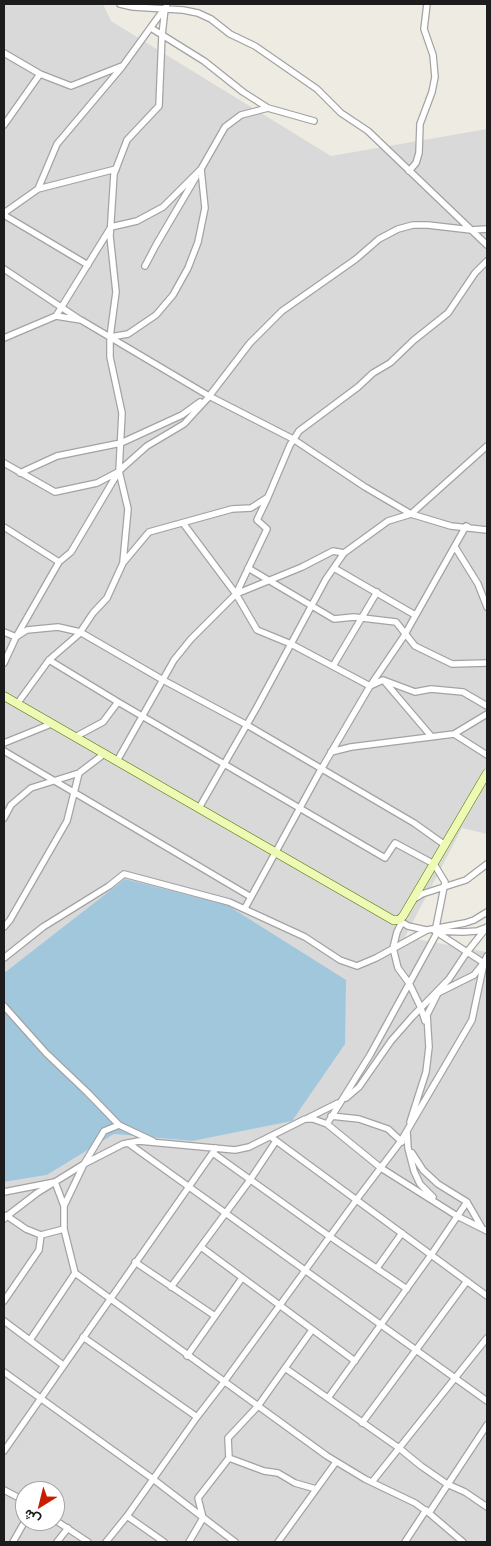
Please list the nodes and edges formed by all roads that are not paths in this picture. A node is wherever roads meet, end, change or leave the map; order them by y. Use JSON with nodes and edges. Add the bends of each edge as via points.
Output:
{"nodes":[{"id":1,"x":120,"y":4,"type":"edge"},
{"id":2,"x":427,"y":4,"type":"edge"},
{"id":3,"x":166,"y":6,"type":"edge"},
{"id":4,"x":151,"y":28,"type":"junction"},
{"id":5,"x":162,"y":35,"type":"junction"},
{"id":6,"x":4,"y":53,"type":"edge"},
{"id":7,"x":124,"y":66,"type":"junction"},
{"id":8,"x":40,"y":74,"type":"junction"},
{"id":9,"x":268,"y":108,"type":"junction"},
{"id":10,"x":314,"y":121,"type":"dead end"},
{"id":11,"x":4,"y":125,"type":"edge"},
{"id":12,"x":116,"y":169,"type":"junction"},
{"id":13,"x":201,"y":169,"type":"junction"},
{"id":14,"x":409,"y":171,"type":"junction"},
{"id":15,"x":38,"y":190,"type":"junction"},
{"id":16,"x":4,"y":214,"type":"edge"},
{"id":17,"x":111,"y":227,"type":"junction"},
{"id":18,"x":471,"y":230,"type":"junction"},
{"id":19,"x":487,"y":230,"type":"edge"},
{"id":20,"x":487,"y":245,"type":"edge"},
{"id":21,"x":487,"y":261,"type":"edge"},
{"id":22,"x":88,"y":264,"type":"junction"},
{"id":23,"x":145,"y":266,"type":"dead end"},
{"id":24,"x":4,"y":269,"type":"edge"},
{"id":25,"x":61,"y":307,"type":"junction"},
{"id":26,"x":56,"y":316,"type":"junction"},
{"id":27,"x":80,"y":320,"type":"junction"},
{"id":28,"x":110,"y":337,"type":"junction"},
{"id":29,"x":4,"y":338,"type":"edge"},
{"id":30,"x":209,"y":396,"type":"junction"},
{"id":31,"x":293,"y":439,"type":"junction"},
{"id":32,"x":121,"y":443,"type":"junction"},
{"id":33,"x":487,"y":446,"type":"edge"},
{"id":34,"x":4,"y":463,"type":"edge"},
{"id":35,"x":120,"y":471,"type":"junction"},
{"id":36,"x":20,"y":473,"type":"junction"},
{"id":37,"x":268,"y":497,"type":"junction"},
{"id":38,"x":411,"y":514,"type":"junction"},
{"id":39,"x":183,"y":523,"type":"junction"},
{"id":40,"x":466,"y":526,"type":"junction"},
{"id":41,"x":4,"y":527,"type":"edge"},
{"id":42,"x":487,"y":531,"type":"edge"},
{"id":43,"x":455,"y":547,"type":"junction"},
{"id":44,"x":344,"y":553,"type":"junction"},
{"id":45,"x":59,"y":562,"type":"junction"},
{"id":46,"x":123,"y":564,"type":"junction"},
{"id":47,"x":248,"y":568,"type":"junction"},
{"id":48,"x":334,"y":568,"type":"junction"},
{"id":49,"x":269,"y":581,"type":"junction"},
{"id":50,"x":377,"y":592,"type":"junction"},
{"id":51,"x":236,"y":594,"type":"junction"},
{"id":52,"x":312,"y":605,"type":"junction"},
{"id":53,"x":487,"y":607,"type":"edge"},
{"id":54,"x":416,"y":615,"type":"junction"},
{"id":55,"x":362,"y":618,"type":"junction"},
{"id":56,"x":4,"y":632,"type":"edge"},
{"id":57,"x":80,"y":632,"type":"junction"},
{"id":58,"x":405,"y":633,"type":"junction"},
{"id":59,"x":16,"y":637,"type":"junction"},
{"id":60,"x":291,"y":644,"type":"junction"},
{"id":61,"x":49,"y":660,"type":"junction"},
{"id":62,"x":4,"y":663,"type":"edge"},
{"id":63,"x":487,"y":664,"type":"edge"},
{"id":64,"x":333,"y":666,"type":"junction"},
{"id":65,"x":163,"y":680,"type":"junction"},
{"id":66,"x":383,"y":680,"type":"junction"},
{"id":67,"x":370,"y":686,"type":"junction"},
{"id":68,"x":4,"y":696,"type":"edge"},
{"id":69,"x":118,"y":702,"type":"junction"},
{"id":70,"x":17,"y":704,"type":"junction"},
{"id":71,"x":487,"y":706,"type":"edge"},
{"id":72,"x":487,"y":714,"type":"edge"},
{"id":73,"x":143,"y":716,"type":"junction"},
{"id":74,"x":51,"y":724,"type":"junction"},
{"id":75,"x":246,"y":725,"type":"junction"},
{"id":76,"x":454,"y":734,"type":"junction"},
{"id":77,"x":431,"y":736,"type":"junction"},
{"id":78,"x":75,"y":737,"type":"junction"},
{"id":79,"x":4,"y":743,"type":"edge"},
{"id":80,"x":4,"y":751,"type":"edge"},
{"id":81,"x":331,"y":752,"type":"junction"},
{"id":82,"x":104,"y":754,"type":"junction"},
{"id":83,"x":487,"y":755,"type":"edge"},
{"id":84,"x":117,"y":761,"type":"junction"},
{"id":85,"x":225,"y":764,"type":"junction"},
{"id":86,"x":322,"y":769,"type":"junction"},
{"id":87,"x":79,"y":773,"type":"junction"},
{"id":88,"x":487,"y":773,"type":"edge"},
{"id":89,"x":54,"y":780,"type":"junction"},
{"id":90,"x":74,"y":792,"type":"junction"},
{"id":91,"x":11,"y":805,"type":"junction"},
{"id":92,"x":199,"y":808,"type":"junction"},
{"id":93,"x":300,"y":808,"type":"junction"},
{"id":94,"x":4,"y":809,"type":"edge"},
{"id":95,"x":4,"y":818,"type":"edge"},
{"id":96,"x":445,"y":845,"type":"junction"},
{"id":97,"x":276,"y":853,"type":"junction"},
{"id":98,"x":434,"y":864,"type":"junction"},
{"id":99,"x":487,"y":864,"type":"edge"},
{"id":100,"x":444,"y":888,"type":"junction"},
{"id":101,"x":251,"y":897,"type":"junction"},
{"id":102,"x":413,"y":900,"type":"junction"},
{"id":103,"x":245,"y":908,"type":"junction"},
{"id":104,"x":487,"y":912,"type":"edge"},
{"id":105,"x":401,"y":921,"type":"junction"},
{"id":106,"x":4,"y":927,"type":"edge"},
{"id":107,"x":487,"y":927,"type":"edge"},
{"id":108,"x":437,"y":929,"type":"junction"},
{"id":109,"x":427,"y":930,"type":"junction"},
{"id":110,"x":393,"y":948,"type":"junction"},
{"id":111,"x":467,"y":952,"type":"junction"},
{"id":112,"x":487,"y":956,"type":"edge"},
{"id":113,"x":4,"y":958,"type":"edge"},
{"id":114,"x":485,"y":964,"type":"edge"},
{"id":115,"x":409,"y":983,"type":"junction"},
{"id":116,"x":438,"y":993,"type":"junction"},
{"id":117,"x":4,"y":1006,"type":"edge"},
{"id":118,"x":421,"y":1008,"type":"junction"},
{"id":119,"x":427,"y":1028,"type":"junction"},
{"id":120,"x":340,"y":1102,"type":"junction"},
{"id":121,"x":331,"y":1116,"type":"junction"},
{"id":122,"x":305,"y":1120,"type":"junction"},
{"id":123,"x":327,"y":1124,"type":"junction"},
{"id":124,"x":119,"y":1125,"type":"junction"},
{"id":125,"x":407,"y":1131,"type":"junction"},
{"id":126,"x":273,"y":1139,"type":"junction"},
{"id":127,"x":401,"y":1141,"type":"junction"},
{"id":128,"x":128,"y":1143,"type":"junction"},
{"id":129,"x":160,"y":1144,"type":"junction"},
{"id":130,"x":408,"y":1148,"type":"junction"},
{"id":131,"x":214,"y":1151,"type":"junction"},
{"id":132,"x":84,"y":1164,"type":"junction"},
{"id":133,"x":381,"y":1168,"type":"junction"},
{"id":134,"x":250,"y":1180,"type":"junction"},
{"id":135,"x":55,"y":1182,"type":"junction"},
{"id":136,"x":188,"y":1187,"type":"junction"},
{"id":137,"x":4,"y":1192,"type":"edge"},
{"id":138,"x":357,"y":1198,"type":"junction"},
{"id":139,"x":467,"y":1202,"type":"junction"},
{"id":140,"x":440,"y":1204,"type":"junction"},
{"id":141,"x":64,"y":1206,"type":"junction"},
{"id":142,"x":225,"y":1213,"type":"junction"},
{"id":143,"x":5,"y":1216,"type":"edge"},
{"id":144,"x":457,"y":1216,"type":"junction"},
{"id":145,"x":64,"y":1229,"type":"junction"},
{"id":146,"x":485,"y":1230,"type":"edge"},
{"id":147,"x":402,"y":1233,"type":"junction"},
{"id":148,"x":41,"y":1235,"type":"junction"},
{"id":149,"x":329,"y":1236,"type":"junction"},
{"id":150,"x":201,"y":1247,"type":"junction"},
{"id":151,"x":431,"y":1255,"type":"junction"},
{"id":152,"x":135,"y":1262,"type":"junction"},
{"id":153,"x":377,"y":1268,"type":"junction"},
{"id":154,"x":305,"y":1270,"type":"junction"},
{"id":155,"x":75,"y":1273,"type":"junction"},
{"id":156,"x":242,"y":1278,"type":"junction"},
{"id":157,"x":467,"y":1281,"type":"junction"},
{"id":158,"x":171,"y":1287,"type":"junction"},
{"id":159,"x":406,"y":1289,"type":"junction"},
{"id":160,"x":487,"y":1296,"type":"edge"},
{"id":161,"x":109,"y":1299,"type":"junction"},
{"id":162,"x":4,"y":1301,"type":"edge"},
{"id":163,"x":279,"y":1306,"type":"junction"},
{"id":164,"x":215,"y":1316,"type":"junction"},
{"id":165,"x":4,"y":1321,"type":"edge"},
{"id":166,"x":381,"y":1324,"type":"junction"},
{"id":167,"x":312,"y":1330,"type":"junction"},
{"id":168,"x":83,"y":1337,"type":"junction"},
{"id":169,"x":487,"y":1338,"type":"edge"},
{"id":170,"x":30,"y":1340,"type":"junction"},
{"id":171,"x":417,"y":1350,"type":"junction"},
{"id":172,"x":187,"y":1356,"type":"junction"},
{"id":173,"x":355,"y":1361,"type":"junction"},
{"id":174,"x":64,"y":1365,"type":"junction"},
{"id":175,"x":285,"y":1368,"type":"junction"},
{"id":176,"x":4,"y":1374,"type":"edge"},
{"id":177,"x":456,"y":1378,"type":"junction"},
{"id":178,"x":224,"y":1382,"type":"junction"},
{"id":179,"x":40,"y":1398,"type":"junction"},
{"id":180,"x":328,"y":1398,"type":"junction"},
{"id":181,"x":487,"y":1401,"type":"edge"},
{"id":182,"x":258,"y":1406,"type":"junction"},
{"id":183,"x":197,"y":1417,"type":"junction"},
{"id":184,"x":362,"y":1423,"type":"junction"},
{"id":185,"x":487,"y":1425,"type":"edge"},
{"id":186,"x":399,"y":1448,"type":"junction"},
{"id":187,"x":4,"y":1451,"type":"edge"},
{"id":188,"x":229,"y":1458,"type":"junction"},
{"id":189,"x":336,"y":1462,"type":"junction"},
{"id":190,"x":152,"y":1479,"type":"junction"},
{"id":191,"x":372,"y":1482,"type":"junction"},
{"id":192,"x":448,"y":1484,"type":"junction"},
{"id":193,"x":316,"y":1490,"type":"junction"},
{"id":194,"x":487,"y":1505,"type":"edge"},
{"id":195,"x":427,"y":1511,"type":"junction"},
{"id":196,"x":127,"y":1516,"type":"junction"},
{"id":197,"x":203,"y":1518,"type":"junction"},
{"id":198,"x":65,"y":1526,"type":"edge"},
{"id":199,"x":68,"y":1528,"type":"junction"},
{"id":200,"x":19,"y":1531,"type":"edge"},
{"id":201,"x":228,"y":1540,"type":"edge"},
{"id":202,"x":13,"y":1542,"type":"edge"},
{"id":203,"x":57,"y":1542,"type":"edge"},
{"id":204,"x":88,"y":1542,"type":"edge"},
{"id":205,"x":106,"y":1542,"type":"edge"},
{"id":206,"x":164,"y":1542,"type":"edge"},
{"id":207,"x":189,"y":1542,"type":"edge"},
{"id":208,"x":236,"y":1542,"type":"edge"},
{"id":209,"x":278,"y":1542,"type":"edge"},
{"id":210,"x":405,"y":1542,"type":"edge"},
{"id":211,"x":462,"y":1542,"type":"edge"}],
"edges":[{"from":1,"to":3,"type":"street"},
{"from":2,"to":14,"type":"street","via":[[424,29],[433,55],[435,77],[420,124],[419,153]]},
{"from":3,"to":4,"type":"street"},
{"from":3,"to":5,"type":"street"},
{"from":3,"to":14,"type":"street","via":[[198,13],[255,46],[368,131]]},
{"from":4,"to":5,"type":"street"},
{"from":4,"to":7,"type":"street"},
{"from":5,"to":9,"type":"street"},
{"from":5,"to":12,"type":"street","via":[[159,106],[127,140]]},
{"from":6,"to":8,"type":"street"},
{"from":7,"to":8,"type":"street","via":[[71,86]]},
{"from":7,"to":15,"type":"street","via":[[57,144]]},
{"from":8,"to":11,"type":"street"},
{"from":9,"to":10,"type":"street"},
{"from":9,"to":13,"type":"street","via":[[242,115],[225,127]]},
{"from":12,"to":15,"type":"street"},
{"from":12,"to":17,"type":"street"},
{"from":13,"to":17,"type":"street","via":[[162,208],[137,221]]},
{"from":13,"to":23,"type":"street"},
{"from":13,"to":28,"type":"street","via":[[205,208],[198,242],[188,268],[156,316],[128,334]]},
{"from":14,"to":18,"type":"street"},
{"from":15,"to":16,"type":"street"},
{"from":16,"to":22,"type":"street"},
{"from":17,"to":22,"type":"street"},
{"from":17,"to":28,"type":"street","via":[[116,292]]},
{"from":18,"to":19,"type":"street"},
{"from":18,"to":20,"type":"street"},
{"from":18,"to":30,"type":"street","via":[[421,225],[385,235],[356,260],[282,311],[250,343]]},
{"from":21,"to":31,"type":"street","via":[[448,313]]},
{"from":22,"to":25,"type":"street"},
{"from":24,"to":25,"type":"street"},
{"from":25,"to":26,"type":"street"},
{"from":25,"to":27,"type":"street"},
{"from":26,"to":27,"type":"street"},
{"from":26,"to":29,"type":"street"},
{"from":27,"to":28,"type":"street"},
{"from":28,"to":30,"type":"street"},
{"from":28,"to":32,"type":"street","via":[[110,356],[122,413]]},
{"from":30,"to":31,"type":"street"},
{"from":30,"to":32,"type":"street","via":[[182,415]]},
{"from":30,"to":35,"type":"street","via":[[184,424],[147,446]]},
{"from":31,"to":37,"type":"street"},
{"from":31,"to":38,"type":"street"},
{"from":32,"to":35,"type":"street"},
{"from":32,"to":36,"type":"street","via":[[57,456]]},
{"from":33,"to":38,"type":"street"},
{"from":34,"to":36,"type":"street"},
{"from":35,"to":36,"type":"street","via":[[97,483],[55,492]]},
{"from":35,"to":45,"type":"street","via":[[71,552]]},
{"from":35,"to":46,"type":"street","via":[[128,509]]},
{"from":37,"to":39,"type":"street","via":[[250,508],[232,509]]},
{"from":37,"to":47,"type":"street","via":[[257,520],[267,529]]},
{"from":38,"to":40,"type":"street","via":[[451,526]]},
{"from":38,"to":44,"type":"street","via":[[388,521]]},
{"from":39,"to":46,"type":"street","via":[[149,532]]},
{"from":39,"to":51,"type":"street"},
{"from":40,"to":42,"type":"street"},
{"from":40,"to":43,"type":"street"},
{"from":41,"to":45,"type":"street"},
{"from":43,"to":53,"type":"street","via":[[478,584]]},
{"from":43,"to":54,"type":"street"},
{"from":44,"to":48,"type":"street"},
{"from":44,"to":49,"type":"street","via":[[333,551]]},
{"from":45,"to":59,"type":"street"},
{"from":46,"to":57,"type":"street","via":[[107,598]]},
{"from":47,"to":49,"type":"street"},
{"from":47,"to":51,"type":"street"},
{"from":48,"to":50,"type":"street"},
{"from":48,"to":52,"type":"street"},
{"from":49,"to":51,"type":"street"},
{"from":49,"to":52,"type":"street"},
{"from":50,"to":54,"type":"street"},
{"from":50,"to":55,"type":"street"},
{"from":51,"to":60,"type":"street","via":[[257,630]]},
{"from":51,"to":65,"type":"street","via":[[191,639]]},
{"from":52,"to":55,"type":"street","via":[[334,619]]},
{"from":52,"to":60,"type":"street"},
{"from":54,"to":58,"type":"street"},
{"from":55,"to":58,"type":"street","via":[[396,622]]},
{"from":55,"to":64,"type":"street"},
{"from":56,"to":59,"type":"street"},
{"from":57,"to":59,"type":"street","via":[[58,627],[27,630]]},
{"from":57,"to":61,"type":"street"},
{"from":57,"to":65,"type":"street"},
{"from":58,"to":63,"type":"street","via":[[415,646],[452,664]]},
{"from":58,"to":67,"type":"street"},
{"from":59,"to":62,"type":"street"},
{"from":60,"to":64,"type":"street"},
{"from":60,"to":75,"type":"street"},
{"from":61,"to":69,"type":"street"},
{"from":61,"to":70,"type":"street"},
{"from":64,"to":67,"type":"street"},
{"from":65,"to":73,"type":"street"},
{"from":65,"to":75,"type":"street"},
{"from":66,"to":67,"type":"street"},
{"from":66,"to":71,"type":"street","via":[[414,692],[431,689],[463,692]]},
{"from":66,"to":77,"type":"street"},
{"from":67,"to":81,"type":"street"},
{"from":68,"to":70,"type":"street"},
{"from":69,"to":73,"type":"street"},
{"from":69,"to":78,"type":"street","via":[[103,722]]},
{"from":70,"to":74,"type":"street"},
{"from":72,"to":76,"type":"street"},
{"from":73,"to":84,"type":"street"},
{"from":73,"to":85,"type":"street"},
{"from":74,"to":78,"type":"street"},
{"from":74,"to":79,"type":"street"},
{"from":75,"to":85,"type":"street"},
{"from":75,"to":86,"type":"street"},
{"from":76,"to":77,"type":"street"},
{"from":76,"to":83,"type":"street"},
{"from":77,"to":81,"type":"street"},
{"from":78,"to":82,"type":"street"},
{"from":80,"to":89,"type":"street"},
{"from":81,"to":86,"type":"street"},
{"from":82,"to":84,"type":"street"},
{"from":82,"to":87,"type":"street"},
{"from":84,"to":92,"type":"street"},
{"from":85,"to":92,"type":"street"},
{"from":85,"to":93,"type":"street"},
{"from":86,"to":93,"type":"street"},
{"from":86,"to":96,"type":"street"},
{"from":87,"to":89,"type":"street"},
{"from":87,"to":90,"type":"street"},
{"from":88,"to":96,"type":"street"},
{"from":89,"to":90,"type":"street"},
{"from":89,"to":91,"type":"street","via":[[30,788]]},
{"from":90,"to":101,"type":"street"},
{"from":90,"to":106,"type":"street","via":[[67,821]]},
{"from":91,"to":94,"type":"street"},
{"from":91,"to":95,"type":"street"},
{"from":92,"to":97,"type":"street"},
{"from":93,"to":97,"type":"street"},
{"from":93,"to":98,"type":"street","via":[[385,858],[395,843]]},
{"from":96,"to":98,"type":"street"},
{"from":97,"to":101,"type":"street"},
{"from":97,"to":105,"type":"street","via":[[393,920]]},
{"from":98,"to":100,"type":"street","via":[[445,882]]},
{"from":98,"to":102,"type":"street"},
{"from":99,"to":100,"type":"street","via":[[466,880]]},
{"from":100,"to":102,"type":"street"},
{"from":100,"to":108,"type":"street"},
{"from":101,"to":103,"type":"street"},
{"from":102,"to":105,"type":"street"},
{"from":103,"to":110,"type":"street","via":[[357,966]]},
{"from":103,"to":113,"type":"street","via":[[124,874],[110,886],[43,926]]},
{"from":104,"to":108,"type":"street","via":[[474,920]]},
{"from":105,"to":109,"type":"street"},
{"from":105,"to":110,"type":"street"},
{"from":107,"to":108,"type":"street","via":[[463,932]]},
{"from":107,"to":111,"type":"street"},
{"from":108,"to":109,"type":"street"},
{"from":108,"to":111,"type":"street"},
{"from":108,"to":115,"type":"street"},
{"from":109,"to":110,"type":"street"},
{"from":110,"to":115,"type":"street","via":[[398,968]]},
{"from":111,"to":114,"type":"street"},
{"from":111,"to":116,"type":"street"},
{"from":112,"to":114,"type":"street"},
{"from":114,"to":116,"type":"street","via":[[474,975]]},
{"from":114,"to":125,"type":"street","via":[[472,1020]]},
{"from":115,"to":118,"type":"street"},
{"from":115,"to":120,"type":"street"},
{"from":116,"to":118,"type":"street"},
{"from":116,"to":119,"type":"street","via":[[427,1015]]},
{"from":117,"to":124,"type":"street"},
{"from":118,"to":119,"type":"street"},
{"from":118,"to":120,"type":"street","via":[[391,1041],[358,1087]]},
{"from":119,"to":125,"type":"street","via":[[426,1072]]},
{"from":120,"to":121,"type":"street"},
{"from":120,"to":122,"type":"street"},
{"from":121,"to":123,"type":"street"},
{"from":121,"to":127,"type":"street","via":[[359,1119],[388,1129]]},
{"from":122,"to":123,"type":"street"},
{"from":122,"to":126,"type":"street"},
{"from":123,"to":133,"type":"street"},
{"from":124,"to":129,"type":"street"},
{"from":124,"to":132,"type":"street","via":[[104,1130]]},
{"from":125,"to":127,"type":"street"},
{"from":125,"to":130,"type":"street"},
{"from":126,"to":131,"type":"street","via":[[235,1150]]},
{"from":126,"to":134,"type":"street"},
{"from":126,"to":138,"type":"street"},
{"from":127,"to":130,"type":"street"},
{"from":127,"to":133,"type":"street"},
{"from":128,"to":129,"type":"street"},
{"from":128,"to":132,"type":"street"},
{"from":128,"to":136,"type":"street"},
{"from":129,"to":131,"type":"street"},
{"from":130,"to":139,"type":"street","via":[[423,1170],[438,1184]]},
{"from":130,"to":140,"type":"street","via":[[420,1184]]},
{"from":131,"to":134,"type":"street"},
{"from":131,"to":136,"type":"street"},
{"from":132,"to":135,"type":"street"},
{"from":132,"to":141,"type":"street"},
{"from":133,"to":138,"type":"street"},
{"from":133,"to":140,"type":"street"},
{"from":134,"to":142,"type":"street"},
{"from":134,"to":149,"type":"street"},
{"from":135,"to":137,"type":"street"},
{"from":135,"to":141,"type":"street"},
{"from":135,"to":143,"type":"street"},
{"from":136,"to":142,"type":"street"},
{"from":136,"to":152,"type":"street"},
{"from":138,"to":147,"type":"street"},
{"from":138,"to":149,"type":"street"},
{"from":139,"to":144,"type":"street"},
{"from":139,"to":146,"type":"street"},
{"from":140,"to":144,"type":"street"},
{"from":141,"to":145,"type":"street"},
{"from":142,"to":150,"type":"street"},
{"from":142,"to":154,"type":"street"},
{"from":143,"to":148,"type":"street"},
{"from":144,"to":146,"type":"street"},
{"from":144,"to":151,"type":"street"},
{"from":145,"to":148,"type":"street"},
{"from":145,"to":155,"type":"street"},
{"from":147,"to":151,"type":"street"},
{"from":147,"to":153,"type":"street"},
{"from":148,"to":162,"type":"street","via":[[39,1250]]},
{"from":149,"to":153,"type":"street"},
{"from":149,"to":154,"type":"street"},
{"from":150,"to":156,"type":"street"},
{"from":150,"to":158,"type":"street"},
{"from":151,"to":157,"type":"street"},
{"from":151,"to":159,"type":"street"},
{"from":152,"to":158,"type":"street"},
{"from":152,"to":161,"type":"street"},
{"from":153,"to":159,"type":"street"},
{"from":154,"to":163,"type":"street"},
{"from":154,"to":166,"type":"street"},
{"from":155,"to":161,"type":"street"},
{"from":155,"to":170,"type":"street"},
{"from":156,"to":163,"type":"street"},
{"from":156,"to":164,"type":"street"},
{"from":157,"to":160,"type":"street"},
{"from":157,"to":171,"type":"street"},
{"from":158,"to":164,"type":"street"},
{"from":159,"to":166,"type":"street"},
{"from":161,"to":168,"type":"street"},
{"from":161,"to":172,"type":"street"},
{"from":163,"to":167,"type":"street"},
{"from":163,"to":178,"type":"street"},
{"from":164,"to":172,"type":"street"},
{"from":165,"to":170,"type":"street"},
{"from":166,"to":171,"type":"street"},
{"from":166,"to":173,"type":"street"},
{"from":167,"to":173,"type":"street"},
{"from":167,"to":175,"type":"street"},
{"from":168,"to":174,"type":"street"},
{"from":168,"to":183,"type":"street"},
{"from":169,"to":177,"type":"street"},
{"from":170,"to":174,"type":"street"},
{"from":171,"to":177,"type":"street"},
{"from":171,"to":184,"type":"street"},
{"from":172,"to":178,"type":"street"},
{"from":173,"to":180,"type":"street"},
{"from":174,"to":179,"type":"street"},
{"from":175,"to":180,"type":"street"},
{"from":175,"to":182,"type":"street"},
{"from":176,"to":179,"type":"street"},
{"from":177,"to":181,"type":"street"},
{"from":177,"to":186,"type":"street"},
{"from":178,"to":182,"type":"street"},
{"from":178,"to":183,"type":"street"},
{"from":179,"to":187,"type":"street"},
{"from":179,"to":190,"type":"street"},
{"from":180,"to":184,"type":"street"},
{"from":182,"to":188,"type":"street","via":[[228,1438]]},
{"from":182,"to":189,"type":"street"},
{"from":183,"to":190,"type":"street"},
{"from":184,"to":186,"type":"street"},
{"from":185,"to":192,"type":"street"},
{"from":186,"to":191,"type":"street"},
{"from":186,"to":192,"type":"street"},
{"from":188,"to":193,"type":"street","via":[[278,1473]]},
{"from":188,"to":197,"type":"street","via":[[198,1498]]},
{"from":189,"to":191,"type":"street"},
{"from":189,"to":193,"type":"street"},
{"from":190,"to":196,"type":"street"},
{"from":190,"to":197,"type":"street"},
{"from":191,"to":195,"type":"street"},
{"from":192,"to":194,"type":"street"},
{"from":192,"to":195,"type":"street"},
{"from":193,"to":209,"type":"street"},
{"from":195,"to":210,"type":"street"},
{"from":195,"to":211,"type":"street"},
{"from":196,"to":205,"type":"street"},
{"from":196,"to":206,"type":"street"},
{"from":197,"to":201,"type":"street"},
{"from":197,"to":207,"type":"street"},
{"from":198,"to":199,"type":"street"},
{"from":199,"to":203,"type":"street"},
{"from":199,"to":204,"type":"street"},
{"from":200,"to":202,"type":"street"},
{"from":201,"to":208,"type":"street"}]}
